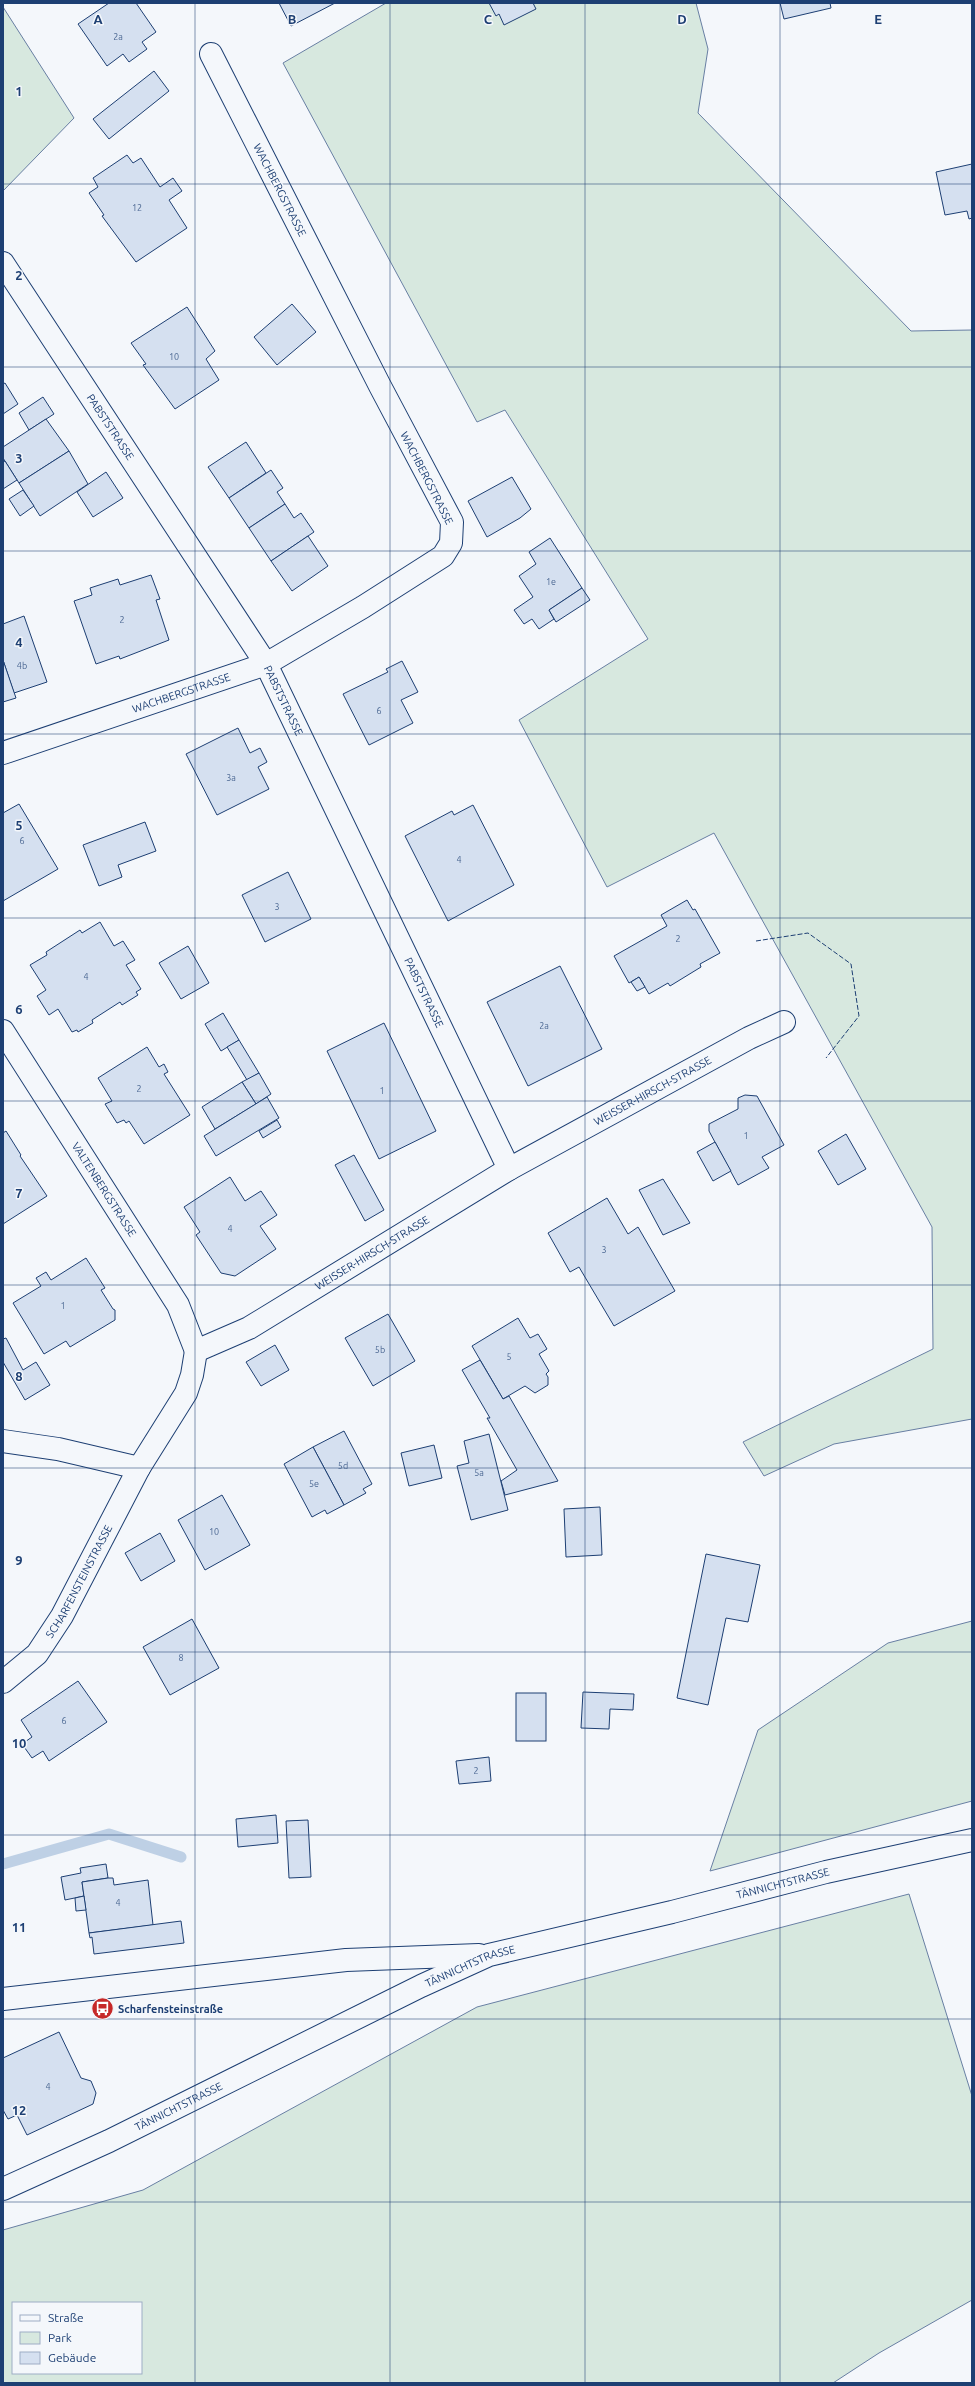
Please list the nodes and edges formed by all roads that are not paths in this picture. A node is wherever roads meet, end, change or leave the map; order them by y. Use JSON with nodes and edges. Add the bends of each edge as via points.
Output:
{"nodes":[{"id":1,"x":211,"y":54,"type":"dead end"},
{"id":2,"x":3,"y":263,"type":"edge"},
{"id":3,"x":266,"y":664,"type":"junction"},
{"id":4,"x":3,"y":753,"type":"edge"},
{"id":5,"x":784,"y":1022,"type":"dead end"},
{"id":6,"x":3,"y":1031,"type":"edge"},
{"id":7,"x":510,"y":1169,"type":"junction"},
{"id":8,"x":196,"y":1351,"type":"junction"},
{"id":9,"x":3,"y":1441,"type":"edge"},
{"id":10,"x":139,"y":1468,"type":"junction"},
{"id":11,"x":3,"y":1682,"type":"edge"},
{"id":12,"x":972,"y":1840,"type":"edge"},
{"id":13,"x":488,"y":1955,"type":"junction"},
{"id":14,"x":3,"y":1999,"type":"edge"},
{"id":15,"x":3,"y":2189,"type":"edge"}],
"edges":[{"from":1,"to":3,"type":"street","name":"WACHBERGSTRASSE","via":[[452,522],[453,532],[451,543],[443,556]]},
{"from":2,"to":3,"type":"street","name":"PABSTSTRASSE"},
{"from":3,"to":4,"type":"street","name":"WACHBERGSTRASSE"},
{"from":3,"to":7,"type":"street","name":"PABSTSTRASSE"},
{"from":5,"to":7,"type":"street","name":"WEISSER-HIRSCH-STRASSE","via":[[749,1038]]},
{"from":6,"to":8,"type":"street","name":"VALTENBERGSTRASSE","via":[[178,1305]]},
{"from":7,"to":8,"type":"street","name":"WEISSER-HIRSCH-STRASSE","via":[[249,1328]]},
{"from":8,"to":10,"type":"street","via":[[186,1393]]},
{"from":9,"to":10,"type":"street","via":[[58,1449]]},
{"from":10,"to":11,"type":"street","name":"SCHARFENSTEINSTRASSE","via":[[62,1616],[37,1654]]},
{"from":12,"to":13,"type":"street","name":"TÄNNICHTSTRASSE","via":[[826,1872],[672,1912]]},
{"from":13,"to":14,"type":"street","via":[[346,1960],[101,1990]]},
{"from":13,"to":15,"type":"street","name":"TÄNNICHTSTRASSE"}]}
